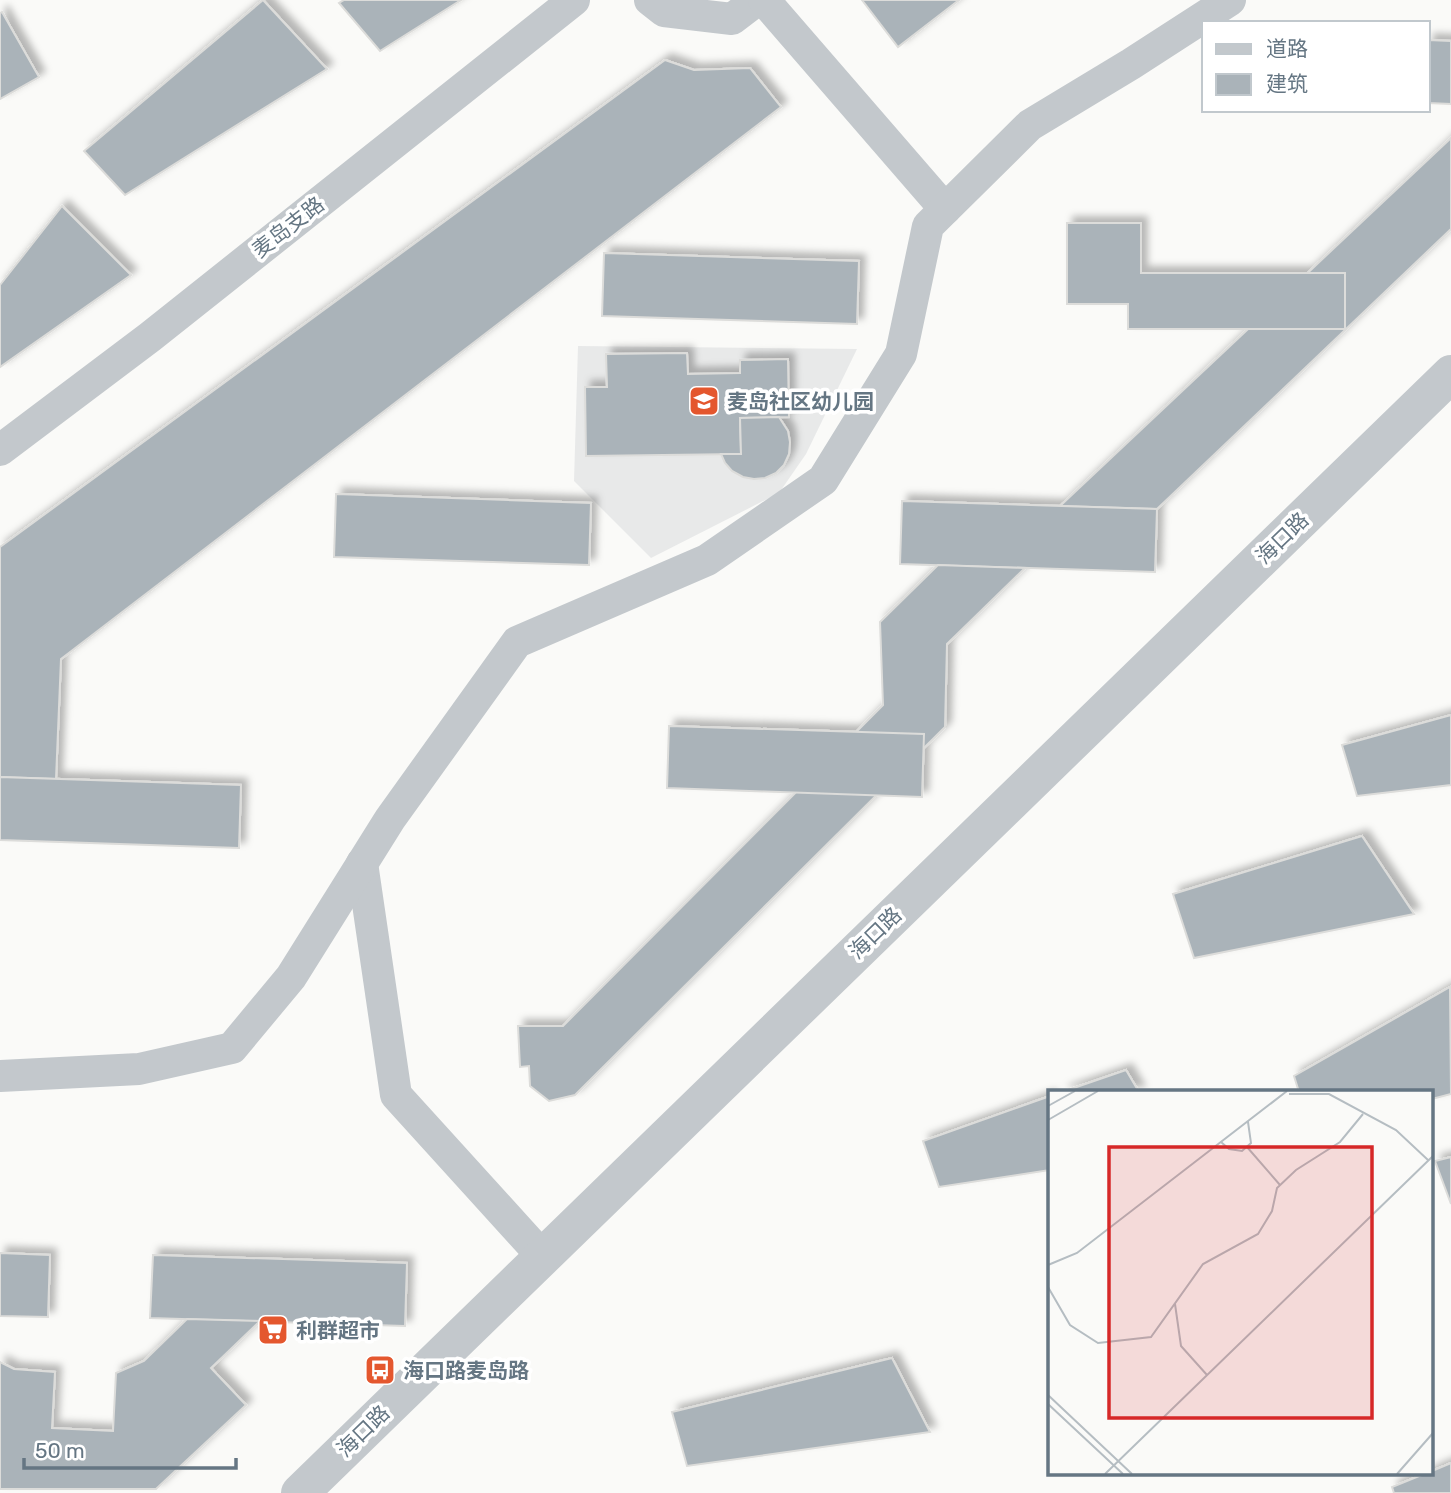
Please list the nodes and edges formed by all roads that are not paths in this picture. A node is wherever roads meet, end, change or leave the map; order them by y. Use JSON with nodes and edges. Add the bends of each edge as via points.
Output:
{"nodes":[{"id":1,"x":574,"y":0,"type":"edge"},
{"id":2,"x":650,"y":0,"type":"edge"},
{"id":3,"x":757,"y":0,"type":"edge"},
{"id":4,"x":764,"y":0,"type":"edge"},
{"id":5,"x":1230,"y":0,"type":"edge"},
{"id":6,"x":945,"y":209,"type":"junction"},
{"id":7,"x":1451,"y":374,"type":"edge"},
{"id":8,"x":0,"y":450,"type":"edge"},
{"id":9,"x":362,"y":863,"type":"junction"},
{"id":10,"x":0,"y":1076,"type":"edge"},
{"id":11,"x":543,"y":1256,"type":"junction"},
{"id":12,"x":300,"y":1493,"type":"edge"}],
"edges":[{"from":1,"to":8,"type":"street","name":"麦岛支路","via":[[150,337]]},
{"from":2,"to":3,"type":"street","via":[[664,11],[732,19]]},
{"from":4,"to":6,"type":"street"},
{"from":5,"to":6,"type":"street","via":[[1030,125]]},
{"from":6,"to":9,"type":"street","via":[[928,226],[901,354],[823,480],[707,560],[517,642]]},
{"from":7,"to":11,"type":"street","name":"海口路"},
{"from":9,"to":10,"type":"street","via":[[291,976],[232,1048],[139,1069]]},
{"from":9,"to":11,"type":"street","via":[[396,1095]]},
{"from":11,"to":12,"type":"street","name":"海口路"}]}
